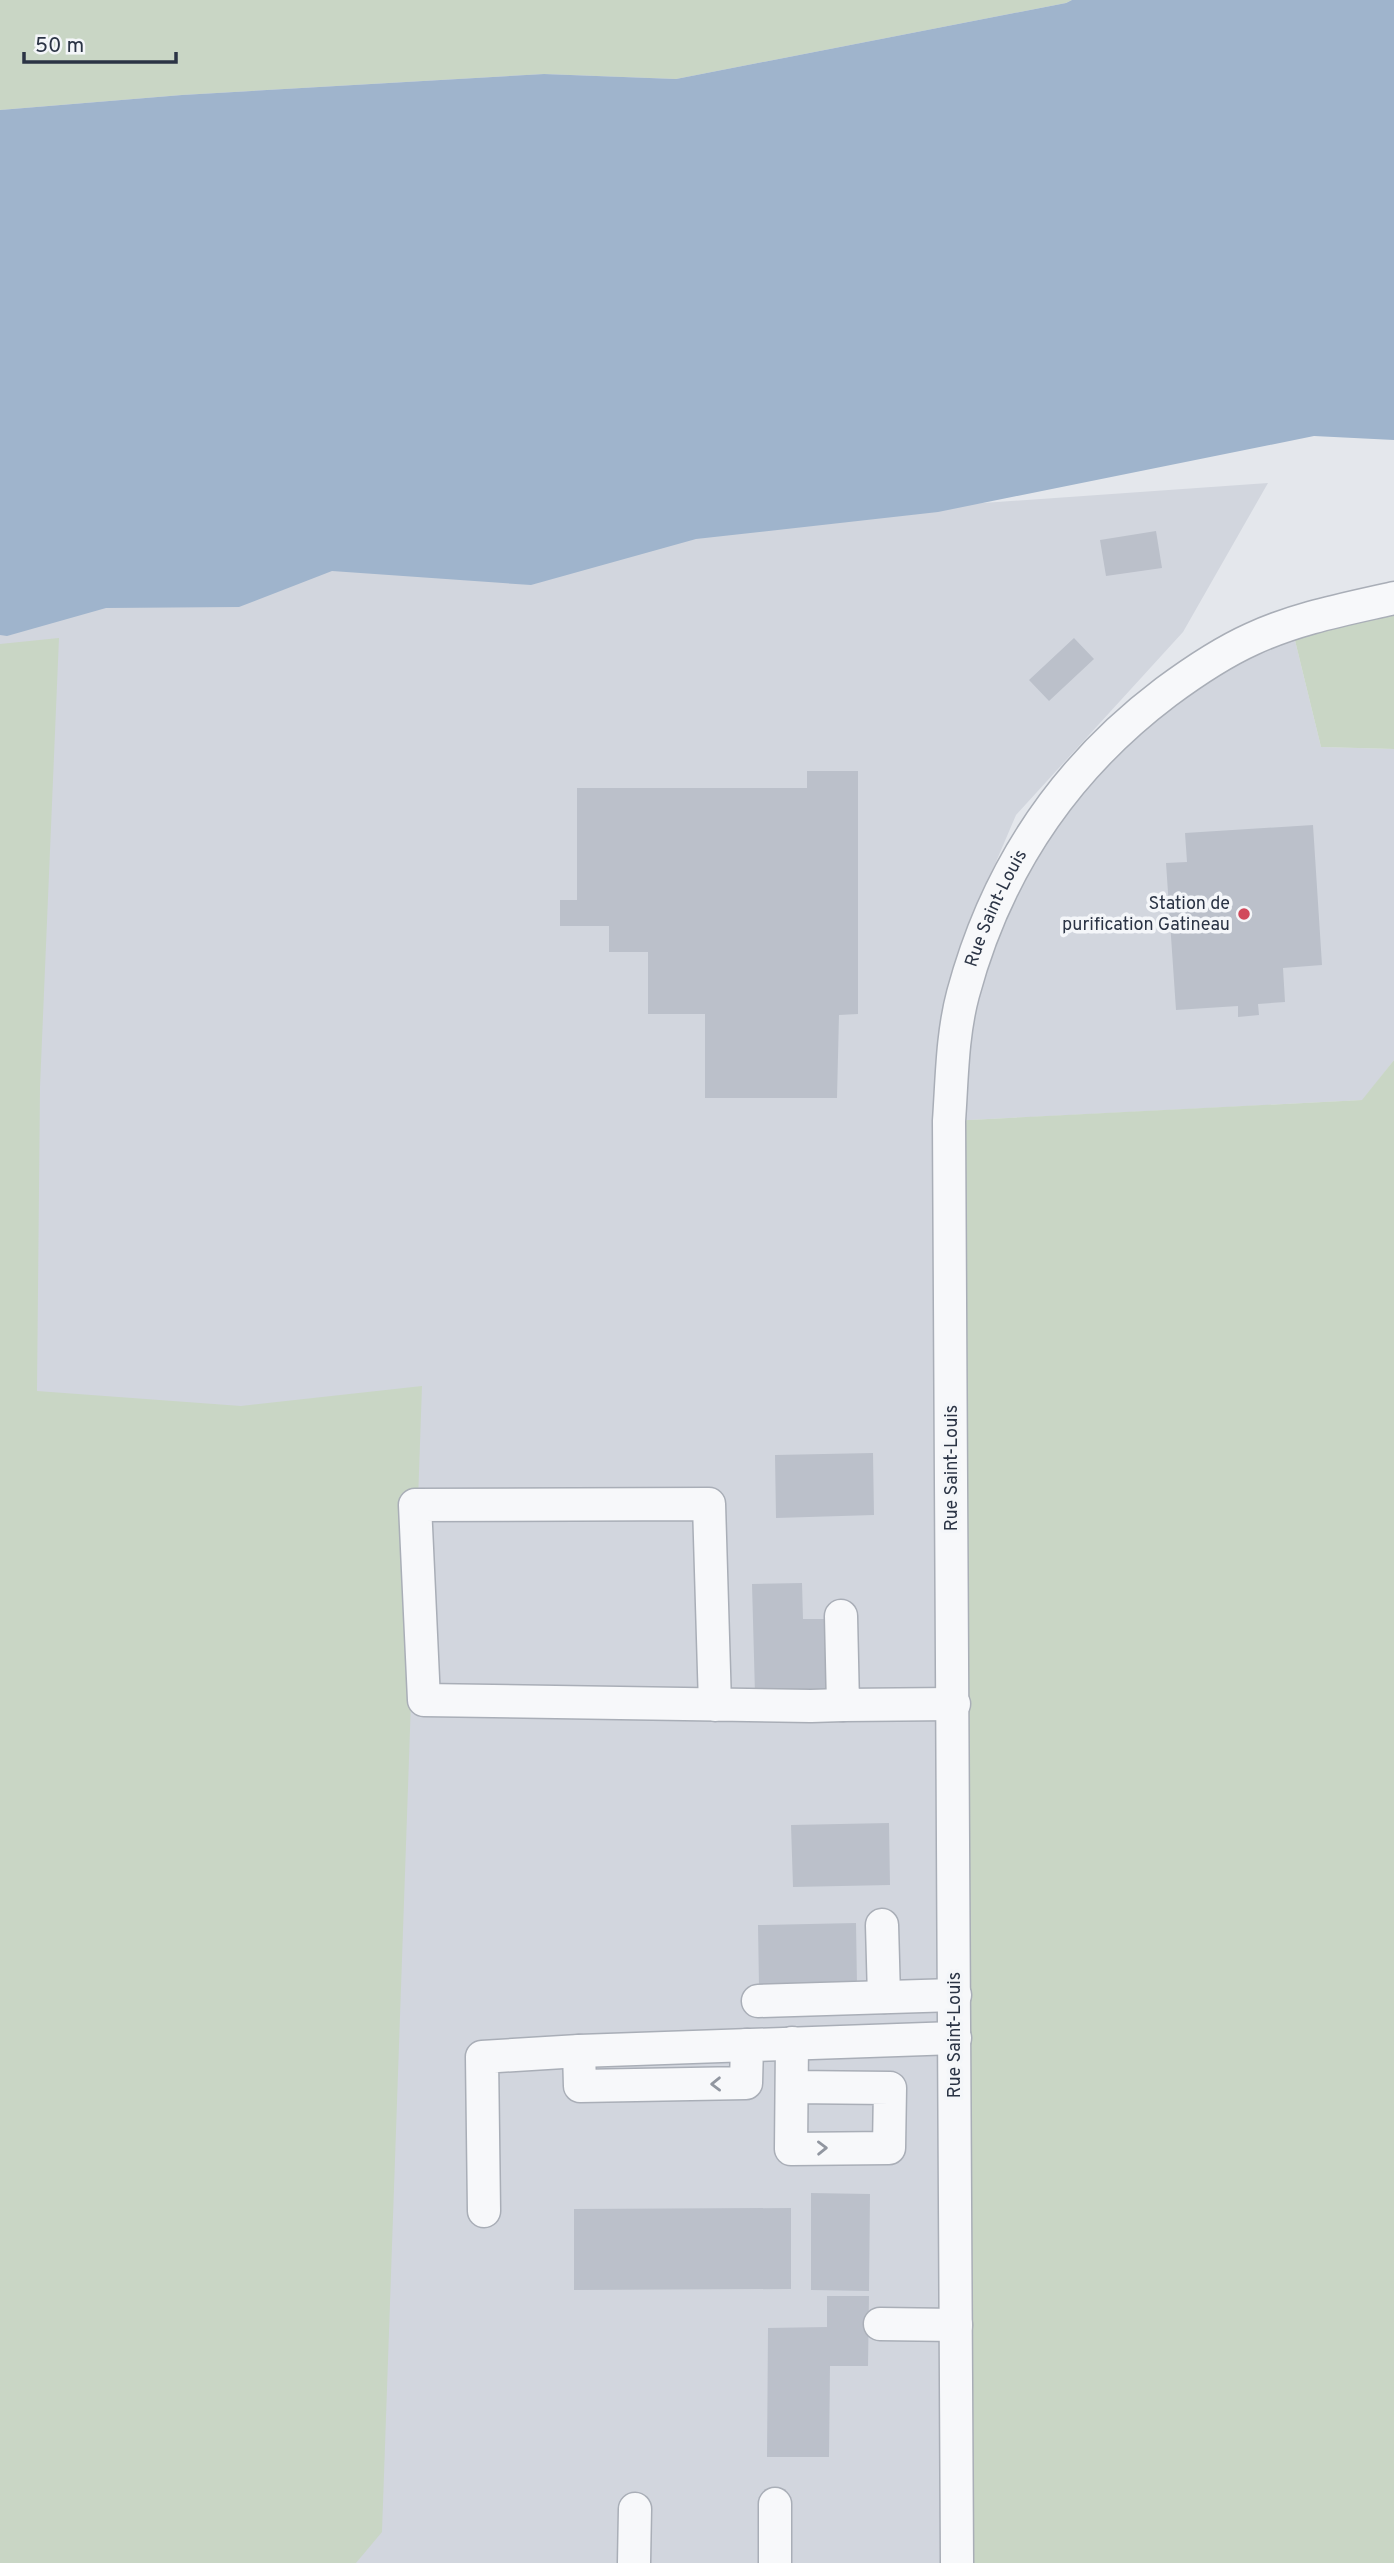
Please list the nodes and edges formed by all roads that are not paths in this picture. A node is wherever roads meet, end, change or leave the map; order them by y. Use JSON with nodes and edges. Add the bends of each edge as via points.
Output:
{"nodes":[{"id":1,"x":1394,"y":598,"type":"edge"},
{"id":2,"x":841,"y":1616,"type":"dead end"},
{"id":3,"x":715,"y":1704,"type":"junction"},
{"id":4,"x":954,"y":1704,"type":"junction"},
{"id":5,"x":843,"y":1705,"type":"junction"},
{"id":6,"x":882,"y":1925,"type":"dead end"},
{"id":7,"x":955,"y":1995,"type":"junction"},
{"id":8,"x":884,"y":1997,"type":"junction"},
{"id":9,"x":758,"y":2001,"type":"dead end"},
{"id":10,"x":955,"y":2038,"type":"junction"},
{"id":11,"x":792,"y":2043,"type":"junction"},
{"id":12,"x":792,"y":2087,"type":"dead end"},
{"id":13,"x":484,"y":2211,"type":"dead end"},
{"id":14,"x":880,"y":2324,"type":"dead end"},
{"id":15,"x":956,"y":2325,"type":"junction"},
{"id":16,"x":775,"y":2504,"type":"dead end"},
{"id":17,"x":635,"y":2508,"type":"dead end"},
{"id":18,"x":634,"y":2563,"type":"edge"},
{"id":19,"x":775,"y":2563,"type":"edge"},
{"id":20,"x":957,"y":2563,"type":"edge"}],
"edges":[{"from":1,"to":4,"type":"street","name":"Rue Saint-Louis","via":[[1325,614],[1251,639],[1150,704],[1094,755],[1055,801],[1025,845],[989,918],[962,996],[949,1121]]},
{"from":2,"to":5,"type":"street"},
{"from":3,"to":3,"type":"street","via":[[424,1700],[415,1506],[709,1504]]},
{"from":3,"to":5,"type":"street"},
{"from":4,"to":5,"type":"street"},
{"from":4,"to":7,"type":"street","name":"Rue Saint-Louis"},
{"from":6,"to":8,"type":"street"},
{"from":7,"to":8,"type":"street"},
{"from":7,"to":10,"type":"street","name":"Rue Saint-Louis"},
{"from":8,"to":9,"type":"street"},
{"from":10,"to":11,"type":"street"},
{"from":10,"to":15,"type":"street","name":"Rue Saint-Louis"},
{"from":11,"to":12,"type":"street"},
{"from":11,"to":13,"type":"street","via":[[482,2057]]},
{"from":14,"to":15,"type":"street"},
{"from":15,"to":20,"type":"street","name":"Rue Saint-Louis"},
{"from":16,"to":19,"type":"street"},
{"from":17,"to":18,"type":"street"}]}
